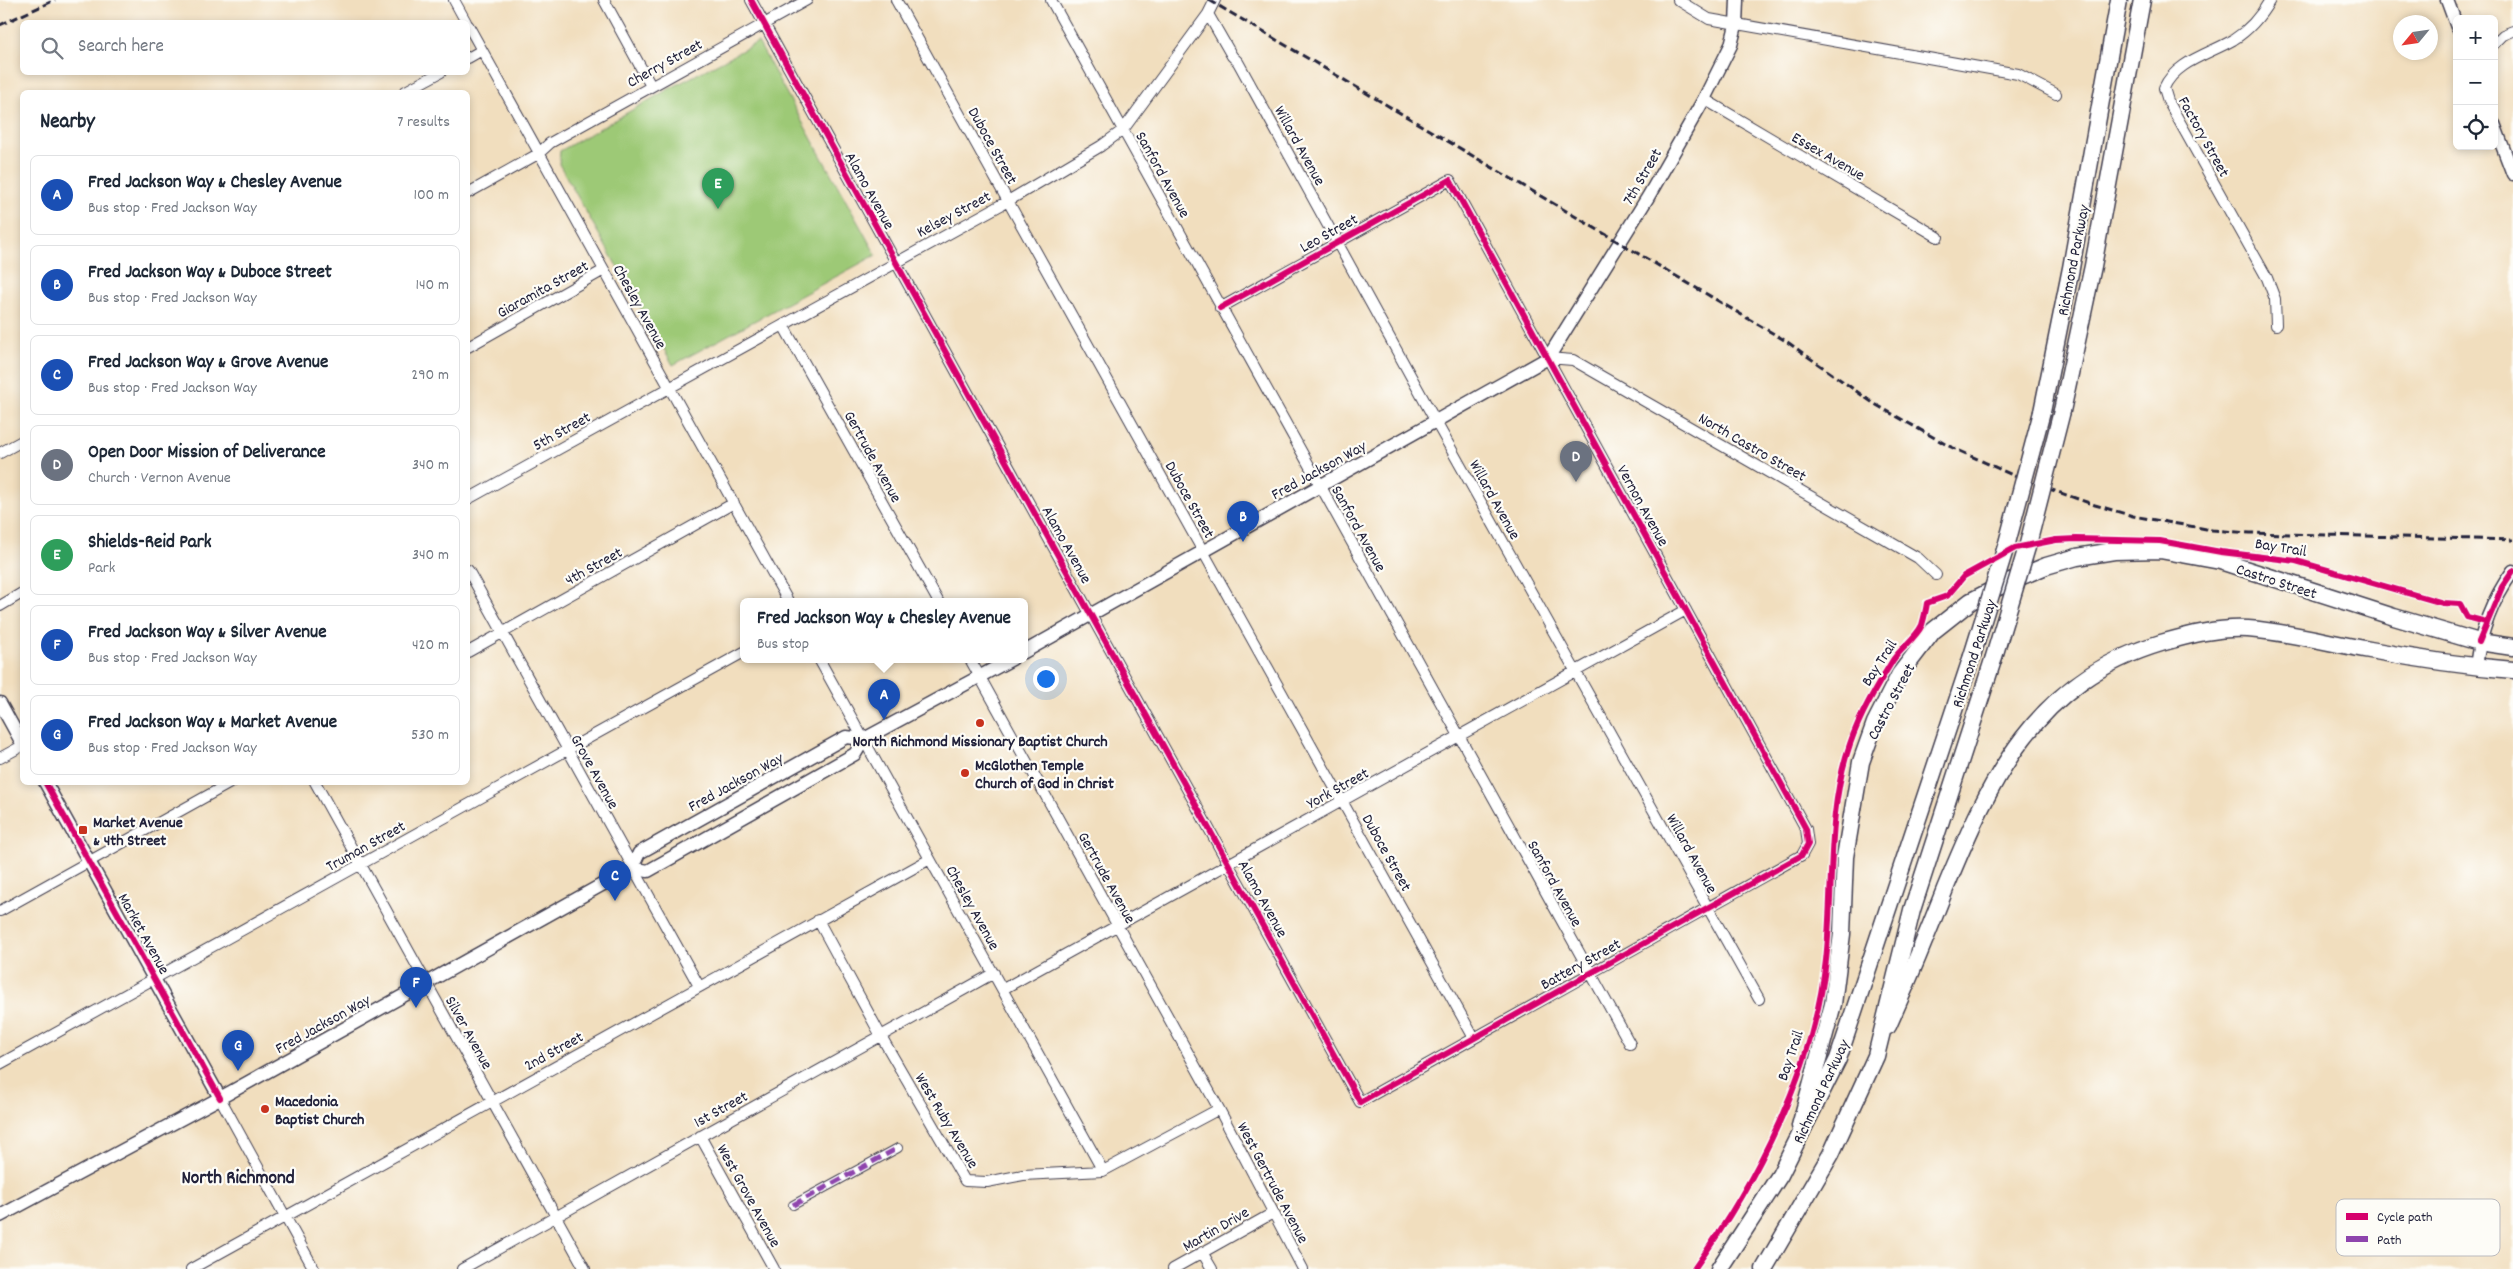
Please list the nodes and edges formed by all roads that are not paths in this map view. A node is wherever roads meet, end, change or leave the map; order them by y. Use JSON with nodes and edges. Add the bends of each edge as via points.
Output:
{"nodes":[{"id":1,"x":454,"y":0,"type":"edge"},
{"id":2,"x":604,"y":0,"type":"edge"},
{"id":3,"x":750,"y":0,"type":"edge"},
{"id":4,"x":807,"y":0,"type":"edge"},
{"id":5,"x":896,"y":0,"type":"edge"},
{"id":6,"x":1051,"y":0,"type":"edge"},
{"id":7,"x":1215,"y":0,"type":"edge"},
{"id":8,"x":1678,"y":0,"type":"edge"},
{"id":9,"x":1737,"y":0,"type":"edge"},
{"id":10,"x":2119,"y":0,"type":"edge"},
{"id":11,"x":2142,"y":0,"type":"edge"},
{"id":12,"x":2270,"y":0,"type":"edge"},
{"id":13,"x":2447,"y":0,"type":"edge"},
{"id":14,"x":1208,"y":14,"type":"junction"},
{"id":15,"x":2453,"y":16,"type":"edge"},
{"id":16,"x":465,"y":20,"type":"edge"},
{"id":17,"x":764,"y":24,"type":"junction"},
{"id":18,"x":1736,"y":25,"type":"junction"},
{"id":19,"x":470,"y":29,"type":"edge"},
{"id":20,"x":2513,"y":31,"type":"edge"},
{"id":21,"x":2498,"y":40,"type":"edge"},
{"id":22,"x":482,"y":50,"type":"junction"},
{"id":23,"x":470,"y":57,"type":"edge"},
{"id":24,"x":435,"y":75,"type":"edge"},
{"id":25,"x":651,"y":86,"type":"junction"},
{"id":26,"x":408,"y":90,"type":"edge"},
{"id":27,"x":2056,"y":94,"type":"dead end"},
{"id":28,"x":1704,"y":99,"type":"junction"},
{"id":29,"x":1123,"y":130,"type":"junction"},
{"id":30,"x":2498,"y":135,"type":"edge"},
{"id":31,"x":538,"y":154,"type":"junction"},
{"id":32,"x":2513,"y":174,"type":"edge"},
{"id":33,"x":1450,"y":180,"type":"joint"},
{"id":34,"x":470,"y":192,"type":"edge"},
{"id":35,"x":1008,"y":200,"type":"junction"},
{"id":36,"x":1938,"y":236,"type":"dead end"},
{"id":37,"x":1338,"y":243,"type":"junction"},
{"id":38,"x":895,"y":262,"type":"junction"},
{"id":39,"x":604,"y":270,"type":"junction"},
{"id":40,"x":1220,"y":308,"type":"junction"},
{"id":41,"x":783,"y":324,"type":"junction"},
{"id":42,"x":2276,"y":325,"type":"dead end"},
{"id":43,"x":470,"y":345,"type":"edge"},
{"id":44,"x":1548,"y":358,"type":"junction"},
{"id":45,"x":669,"y":387,"type":"junction"},
{"id":46,"x":1436,"y":422,"type":"junction"},
{"id":47,"x":20,"y":442,"type":"edge"},
{"id":48,"x":0,"y":453,"type":"edge"},
{"id":49,"x":1320,"y":486,"type":"junction"},
{"id":50,"x":470,"y":498,"type":"edge"},
{"id":51,"x":734,"y":503,"type":"junction"},
{"id":52,"x":1203,"y":552,"type":"junction"},
{"id":53,"x":2513,"y":571,"type":"edge"},
{"id":54,"x":470,"y":574,"type":"edge"},
{"id":55,"x":1936,"y":575,"type":"dead end"},
{"id":56,"x":20,"y":594,"type":"edge"},
{"id":57,"x":786,"y":598,"type":"edge"},
{"id":58,"x":936,"y":598,"type":"edge"},
{"id":59,"x":0,"y":606,"type":"edge"},
{"id":60,"x":1686,"y":610,"type":"junction"},
{"id":61,"x":1092,"y":615,"type":"junction"},
{"id":62,"x":502,"y":633,"type":"junction"},
{"id":63,"x":2479,"y":642,"type":"junction"},
{"id":64,"x":2513,"y":648,"type":"edge"},
{"id":65,"x":1028,"y":650,"type":"edge"},
{"id":66,"x":470,"y":651,"type":"edge"},
{"id":67,"x":740,"y":654,"type":"edge"},
{"id":68,"x":821,"y":663,"type":"edge"},
{"id":69,"x":972,"y":663,"type":"edge"},
{"id":70,"x":1004,"y":663,"type":"edge"},
{"id":71,"x":2476,"y":667,"type":"junction"},
{"id":72,"x":2513,"y":670,"type":"edge"},
{"id":73,"x":1576,"y":671,"type":"junction"},
{"id":74,"x":980,"y":676,"type":"junction"},
{"id":75,"x":0,"y":703,"type":"edge"},
{"id":76,"x":1458,"y":737,"type":"junction"},
{"id":77,"x":864,"y":739,"type":"junction"},
{"id":78,"x":20,"y":741,"type":"edge"},
{"id":79,"x":20,"y":746,"type":"edge"},
{"id":80,"x":567,"y":750,"type":"junction"},
{"id":81,"x":0,"y":758,"type":"edge"},
{"id":82,"x":47,"y":785,"type":"edge"},
{"id":83,"x":227,"y":785,"type":"edge"},
{"id":84,"x":317,"y":785,"type":"edge"},
{"id":85,"x":1343,"y":802,"type":"junction"},
{"id":86,"x":1808,"y":844,"type":"joint"},
{"id":87,"x":930,"y":860,"type":"junction"},
{"id":88,"x":89,"y":861,"type":"junction"},
{"id":89,"x":1229,"y":864,"type":"junction"},
{"id":90,"x":360,"y":865,"type":"junction"},
{"id":91,"x":632,"y":868,"type":"junction"},
{"id":92,"x":1707,"y":908,"type":"junction"},
{"id":93,"x":0,"y":911,"type":"edge"},
{"id":94,"x":818,"y":920,"type":"junction"},
{"id":95,"x":1118,"y":926,"type":"junction"},
{"id":96,"x":1590,"y":973,"type":"junction"},
{"id":97,"x":994,"y":974,"type":"junction"},
{"id":98,"x":155,"y":978,"type":"junction"},
{"id":99,"x":426,"y":983,"type":"junction"},
{"id":100,"x":699,"y":986,"type":"junction"},
{"id":101,"x":1003,"y":989,"type":"junction"},
{"id":102,"x":1759,"y":999,"type":"dead end"},
{"id":103,"x":881,"y":1036,"type":"junction"},
{"id":104,"x":1474,"y":1038,"type":"junction"},
{"id":105,"x":1630,"y":1044,"type":"dead end"},
{"id":106,"x":1876,"y":1056,"type":"junction"},
{"id":107,"x":0,"y":1064,"type":"edge"},
{"id":108,"x":220,"y":1098,"type":"junction"},
{"id":109,"x":492,"y":1102,"type":"junction"},
{"id":110,"x":1360,"y":1102,"type":"joint"},
{"id":111,"x":1218,"y":1109,"type":"junction"},
{"id":112,"x":700,"y":1136,"type":"junction"},
{"id":113,"x":1796,"y":1143,"type":"junction"},
{"id":114,"x":898,"y":1148,"type":"dead end"},
{"id":115,"x":1103,"y":1171,"type":"junction"},
{"id":116,"x":793,"y":1205,"type":"dead end"},
{"id":117,"x":1272,"y":1213,"type":"junction"},
{"id":118,"x":0,"y":1216,"type":"edge"},
{"id":119,"x":285,"y":1217,"type":"junction"},
{"id":120,"x":556,"y":1217,"type":"junction"},
{"id":121,"x":1202,"y":1252,"type":"junction"},
{"id":122,"x":191,"y":1269,"type":"edge"},
{"id":123,"x":314,"y":1269,"type":"edge"},
{"id":124,"x":462,"y":1269,"type":"edge"},
{"id":125,"x":585,"y":1269,"type":"edge"},
{"id":126,"x":774,"y":1269,"type":"edge"},
{"id":127,"x":1173,"y":1269,"type":"edge"},
{"id":128,"x":1212,"y":1269,"type":"edge"},
{"id":129,"x":1303,"y":1269,"type":"edge"},
{"id":130,"x":1719,"y":1269,"type":"edge"},
{"id":131,"x":1764,"y":1269,"type":"edge"}],
"edges":[{"from":1,"to":16,"type":"street","name":"Chesley Avenue"},
{"from":2,"to":25,"type":"street"},
{"from":3,"to":17,"type":"street","name":"Alamo Avenue"},
{"from":4,"to":17,"type":"street","name":"Cherry Street"},
{"from":5,"to":35,"type":"street","name":"Duboce Street"},
{"from":6,"to":29,"type":"street","name":"Sanford Avenue"},
{"from":7,"to":14,"type":"street","name":"Kelsey Street"},
{"from":8,"to":18,"type":"street","via":[[1709,19]]},
{"from":9,"to":18,"type":"street","name":"7th Street"},
{"from":10,"to":113,"type":"main road","name":"Richmond Parkway","bridge":true,"via":[[2042,412],[2007,544],[1838,1059]]},
{"from":11,"to":106,"type":"main road","name":"Richmond Parkway","bridge":true,"via":[[2062,412],[2028,544],[1912,910]]},
{"from":12,"to":42,"type":"street","name":"Factory Street","via":[[2262,15],[2248,29],[2179,68],[2169,77],[2164,88],[2168,101],[2267,278],[2275,299]]},
{"from":13,"to":15,"type":"street"},
{"from":14,"to":29,"type":"street","name":"Kelsey Street"},
{"from":14,"to":37,"type":"street","name":"Willard Avenue"},
{"from":17,"to":25,"type":"street","name":"Cherry Street"},
{"from":17,"to":38,"type":"street","name":"Alamo Avenue"},
{"from":18,"to":27,"type":"street","via":[[2018,74]]},
{"from":18,"to":28,"type":"street","name":"7th Street","via":[[1731,45]]},
{"from":19,"to":22,"type":"street","name":"Chesley Avenue"},
{"from":20,"to":21,"type":"street"},
{"from":22,"to":23,"type":"street"},
{"from":22,"to":31,"type":"street","name":"Chesley Avenue"},
{"from":24,"to":26,"type":"street"},
{"from":25,"to":31,"type":"street","name":"Cherry Street","via":[[550,143]]},
{"from":28,"to":36,"type":"street","name":"Essex Avenue"},
{"from":28,"to":44,"type":"street","name":"7th Street","via":[[1648,197]]},
{"from":29,"to":35,"type":"street","name":"Kelsey Street","via":[[1102,146]]},
{"from":29,"to":40,"type":"street","name":"Sanford Avenue"},
{"from":30,"to":32,"type":"street"},
{"from":31,"to":34,"type":"street","name":"Cherry Street"},
{"from":31,"to":39,"type":"street","name":"Chesley Avenue"},
{"from":33,"to":37,"type":"street","name":"Leo Street"},
{"from":33,"to":44,"type":"street","name":"Vernon Avenue"},
{"from":35,"to":38,"type":"street","name":"Kelsey Street"},
{"from":35,"to":52,"type":"street","name":"Duboce Street"},
{"from":37,"to":40,"type":"street","name":"Leo Street"},
{"from":37,"to":46,"type":"street","name":"Willard Avenue"},
{"from":38,"to":41,"type":"street","name":"Kelsey Street"},
{"from":38,"to":61,"type":"street","name":"Alamo Avenue"},
{"from":39,"to":43,"type":"street","name":"Giaramita Street"},
{"from":39,"to":45,"type":"street","name":"Chesley Avenue"},
{"from":40,"to":49,"type":"street","name":"Sanford Avenue"},
{"from":41,"to":45,"type":"street","name":"Kelsey Street"},
{"from":41,"to":58,"type":"street","name":"Gertrude Avenue"},
{"from":44,"to":46,"type":"street","name":"Fred Jackson Way"},
{"from":44,"to":55,"type":"street","name":"North Castro Street","via":[[1573,360],[1918,558]]},
{"from":44,"to":60,"type":"street","name":"Vernon Avenue"},
{"from":45,"to":50,"type":"street","name":"5th Street"},
{"from":45,"to":51,"type":"street","name":"Chesley Avenue"},
{"from":46,"to":49,"type":"street","name":"Fred Jackson Way"},
{"from":46,"to":73,"type":"street","name":"Willard Avenue"},
{"from":47,"to":48,"type":"street"},
{"from":49,"to":52,"type":"street","name":"Fred Jackson Way"},
{"from":49,"to":76,"type":"street","name":"Sanford Avenue"},
{"from":51,"to":57,"type":"street","name":"Chesley Avenue"},
{"from":51,"to":62,"type":"street","name":"4th Street"},
{"from":52,"to":61,"type":"street","name":"Fred Jackson Way"},
{"from":52,"to":85,"type":"street","name":"Duboce Street"},
{"from":53,"to":63,"type":"street","via":[[2502,587]]},
{"from":54,"to":62,"type":"street","name":"Grove Avenue"},
{"from":56,"to":59,"type":"street"},
{"from":60,"to":73,"type":"street","name":"York Street"},
{"from":60,"to":86,"type":"street","name":"Vernon Avenue","via":[[1806,829]]},
{"from":61,"to":65,"type":"street","name":"Fred Jackson Way"},
{"from":61,"to":89,"type":"street","name":"Alamo Avenue"},
{"from":62,"to":66,"type":"street","name":"4th Street"},
{"from":62,"to":80,"type":"street","name":"Grove Avenue"},
{"from":63,"to":64,"type":"main road","name":"Castro Street"},
{"from":63,"to":71,"type":"street"},
{"from":63,"to":113,"type":"main road","name":"Castro Street","via":[[2220,561],[2160,550],[2114,551],[2077,557],[2046,566],[1971,601],[1933,631],[1900,674],[1875,723],[1861,762],[1845,857],[1842,934],[1833,1004]]},
{"from":67,"to":80,"type":"street","name":"Truman Street"},
{"from":68,"to":77,"type":"street","name":"Chesley Avenue"},
{"from":69,"to":74,"type":"street","name":"Gertrude Avenue"},
{"from":70,"to":74,"type":"street","name":"Fred Jackson Way"},
{"from":71,"to":72,"type":"main road"},
{"from":71,"to":106,"type":"main road","via":[[2247,629],[2196,633],[2142,649],[2082,679],[2039,716],[2004,763],[1975,818]]},
{"from":73,"to":76,"type":"street","name":"York Street"},
{"from":73,"to":92,"type":"street","name":"Willard Avenue"},
{"from":74,"to":77,"type":"street","name":"Fred Jackson Way"},
{"from":74,"to":95,"type":"street","name":"Gertrude Avenue"},
{"from":75,"to":78,"type":"street"},
{"from":76,"to":85,"type":"street","name":"York Street"},
{"from":76,"to":96,"type":"street","name":"Sanford Avenue"},
{"from":77,"to":87,"type":"street","name":"Chesley Avenue"},
{"from":77,"to":91,"type":"street","name":"Fred Jackson Way","via":[[855,754],[648,871]]},
{"from":77,"to":91,"type":"street","name":"Fred Jackson Way","via":[[846,737],[638,853]]},
{"from":79,"to":81,"type":"street"},
{"from":80,"to":90,"type":"street","name":"Truman Street"},
{"from":80,"to":91,"type":"street","name":"Grove Avenue"},
{"from":82,"to":88,"type":"street","name":"Market Avenue"},
{"from":83,"to":88,"type":"street"},
{"from":84,"to":90,"type":"street","name":"Silver Avenue"},
{"from":85,"to":89,"type":"street","name":"York Street"},
{"from":85,"to":104,"type":"street","name":"Duboce Street"},
{"from":86,"to":92,"type":"street","name":"Battery Street","via":[[1802,855]]},
{"from":87,"to":94,"type":"street","name":"2nd Street"},
{"from":87,"to":97,"type":"street","name":"Chesley Avenue"},
{"from":88,"to":93,"type":"street"},
{"from":88,"to":98,"type":"street","name":"Market Avenue"},
{"from":89,"to":95,"type":"street","name":"York Street"},
{"from":89,"to":110,"type":"street","name":"Alamo Avenue"},
{"from":90,"to":98,"type":"street","name":"Truman Street"},
{"from":90,"to":99,"type":"street","name":"Silver Avenue"},
{"from":91,"to":99,"type":"street","name":"Fred Jackson Way"},
{"from":91,"to":100,"type":"street","name":"Grove Avenue"},
{"from":92,"to":96,"type":"street","name":"Battery Street"},
{"from":92,"to":102,"type":"street","name":"Willard Avenue"},
{"from":94,"to":100,"type":"street","name":"2nd Street"},
{"from":94,"to":103,"type":"street","name":"West Ruby Avenue"},
{"from":95,"to":101,"type":"street","name":"York Street"},
{"from":95,"to":111,"type":"street","name":"Gertrude Avenue"},
{"from":96,"to":104,"type":"street","name":"Battery Street"},
{"from":96,"to":105,"type":"street","name":"Sanford Avenue"},
{"from":97,"to":101,"type":"street","name":"Chesley Avenue"},
{"from":97,"to":103,"type":"street","name":"1st Street"},
{"from":98,"to":107,"type":"street","name":"Truman Street"},
{"from":98,"to":108,"type":"street","name":"Market Avenue"},
{"from":99,"to":108,"type":"street","name":"Fred Jackson Way"},
{"from":99,"to":109,"type":"street","name":"Silver Avenue"},
{"from":100,"to":109,"type":"street","name":"2nd Street"},
{"from":101,"to":115,"type":"street","name":"Chesley Avenue"},
{"from":103,"to":112,"type":"street","name":"1st Street"},
{"from":103,"to":115,"type":"street","name":"West Ruby Avenue","via":[[965,1181],[987,1182],[1023,1175]]},
{"from":104,"to":110,"type":"street","name":"Battery Street"},
{"from":106,"to":131,"type":"main road","name":"Richmond Parkway","via":[[1832,1154]]},
{"from":108,"to":118,"type":"street","name":"Fred Jackson Way"},
{"from":108,"to":119,"type":"street","name":"Market Avenue"},
{"from":109,"to":119,"type":"street","name":"2nd Street"},
{"from":109,"to":120,"type":"street","name":"Silver Avenue"},
{"from":111,"to":115,"type":"street","name":"West Ruby Avenue"},
{"from":111,"to":117,"type":"street","name":"West Gertrude Avenue"},
{"from":112,"to":120,"type":"street","name":"1st Street"},
{"from":112,"to":126,"type":"street","name":"West Grove Avenue"},
{"from":113,"to":130,"type":"main road","name":"Richmond Parkway","via":[[1760,1209]]},
{"from":114,"to":116,"type":"street"},
{"from":117,"to":121,"type":"street","name":"Martin Drive"},
{"from":117,"to":129,"type":"street","name":"West Gertrude Avenue"},
{"from":119,"to":122,"type":"street","name":"2nd Street"},
{"from":119,"to":123,"type":"street","name":"Market Avenue"},
{"from":120,"to":124,"type":"street","name":"1st Street"},
{"from":120,"to":125,"type":"street","name":"Silver Avenue"},
{"from":121,"to":127,"type":"street","name":"Martin Drive"},
{"from":121,"to":128,"type":"street"}]}
